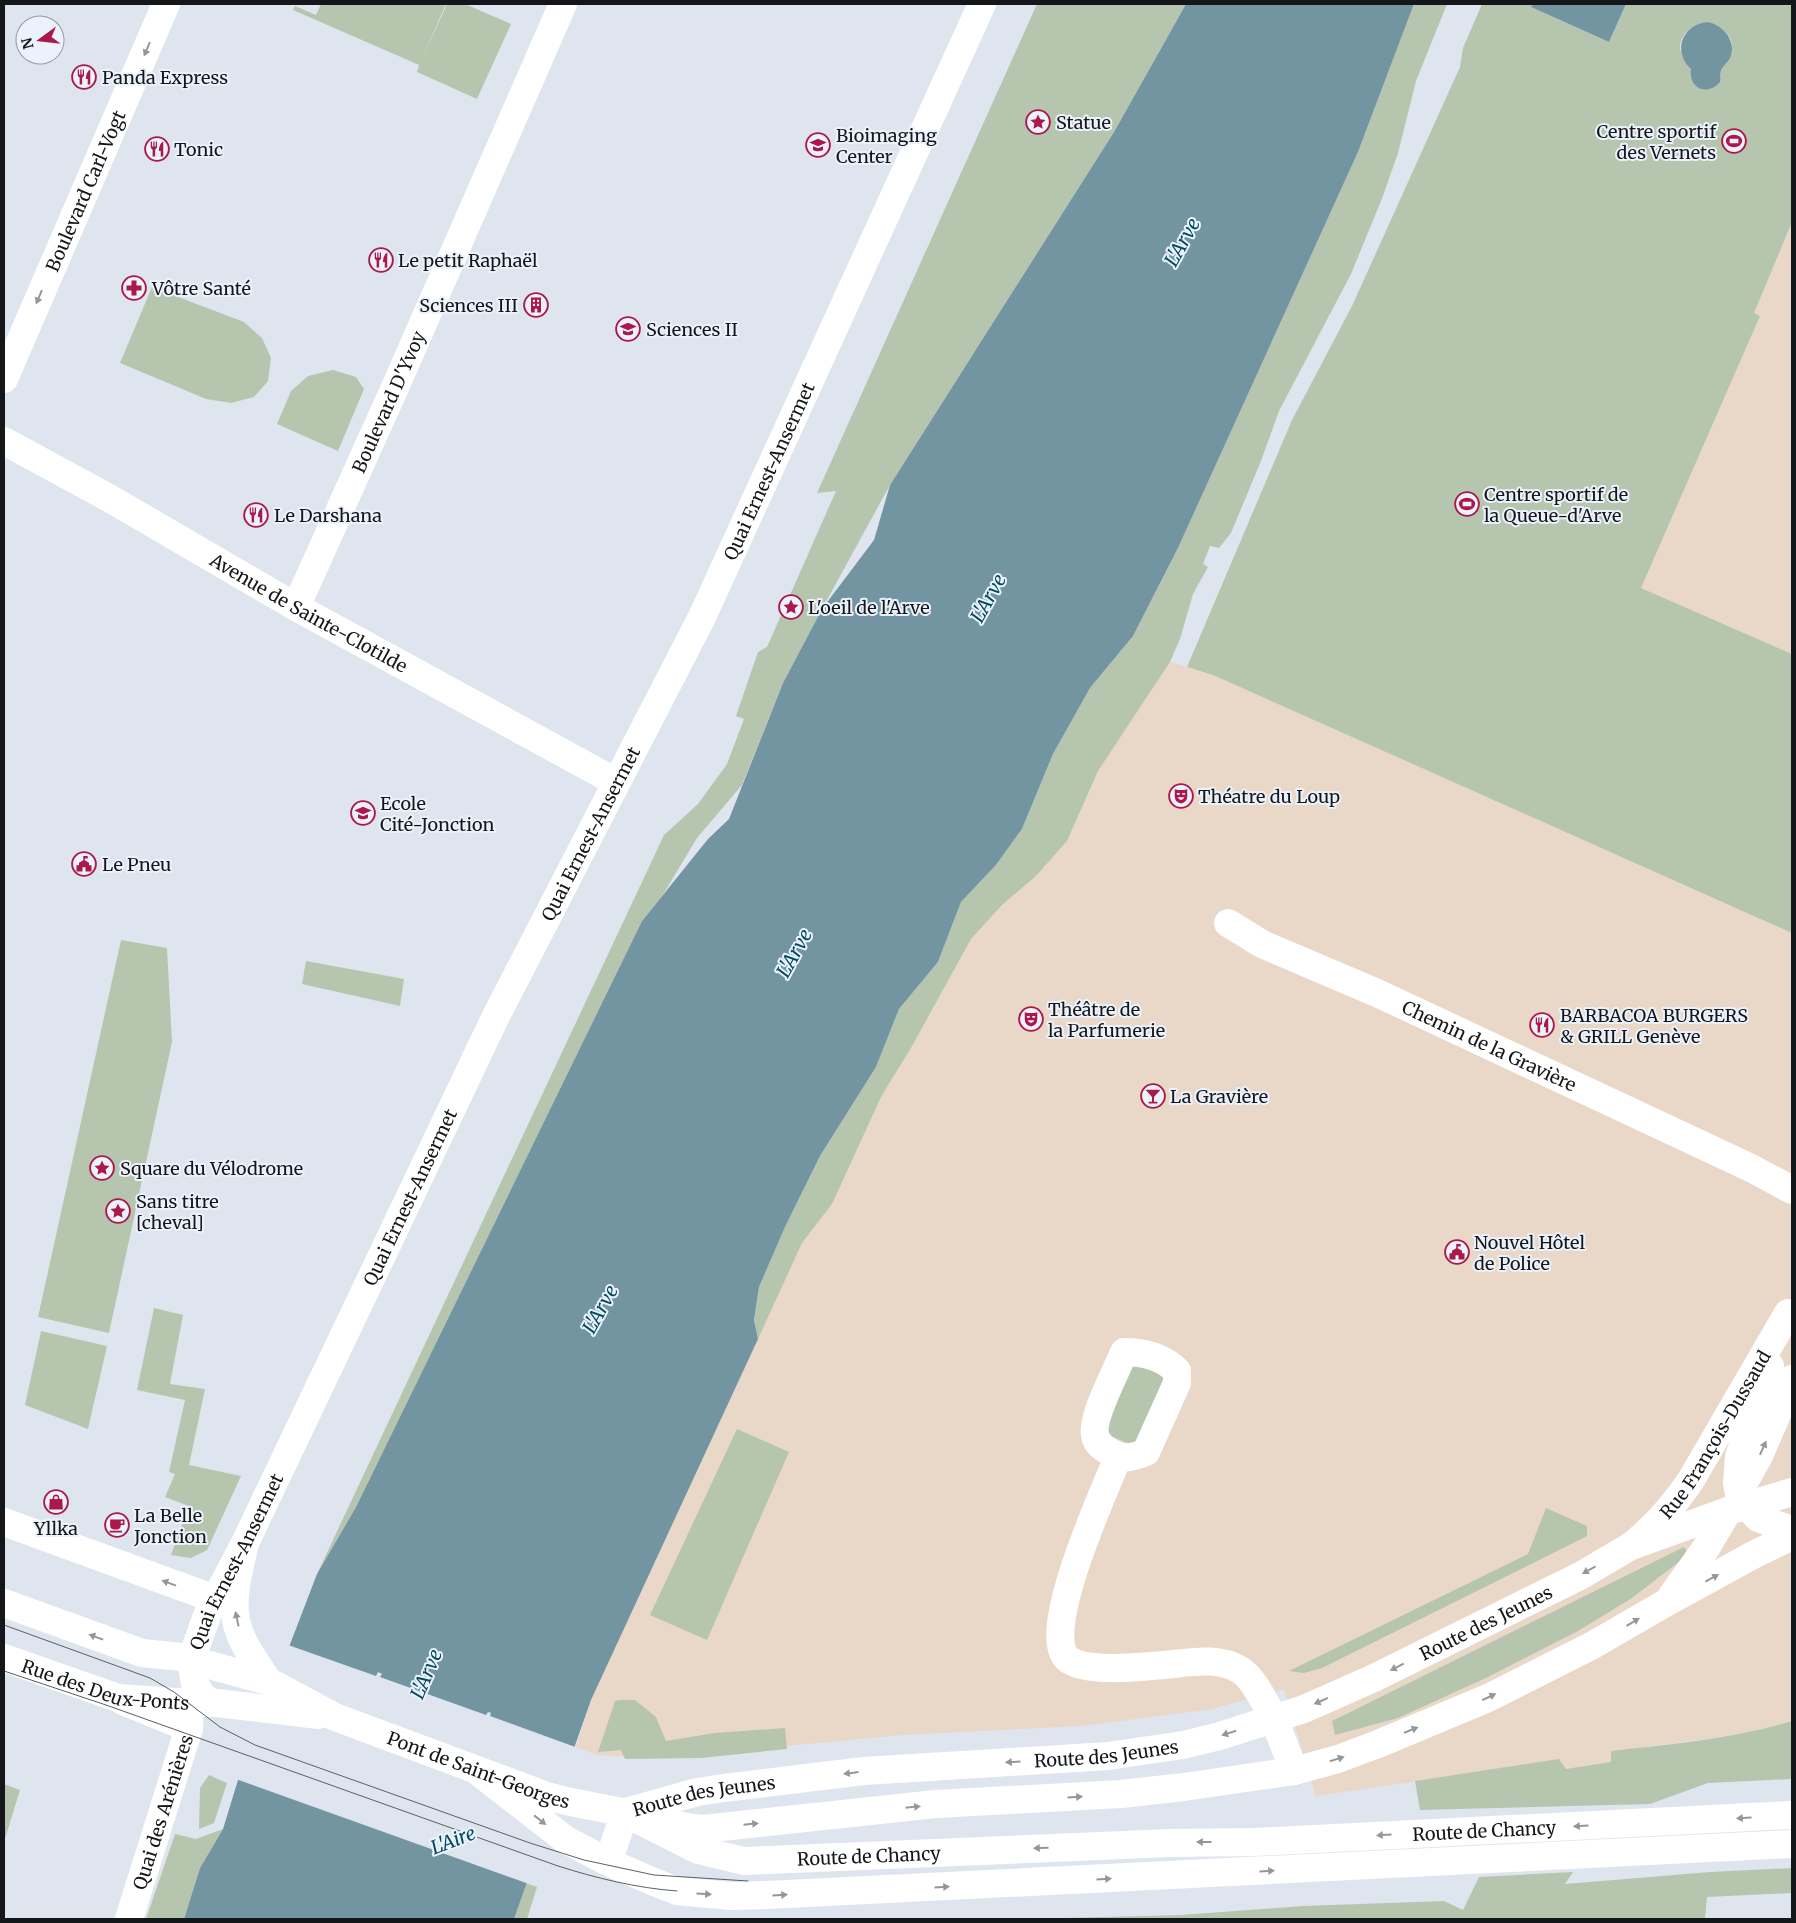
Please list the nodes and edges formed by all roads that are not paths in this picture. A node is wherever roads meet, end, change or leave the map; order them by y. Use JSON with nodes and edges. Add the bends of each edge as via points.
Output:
{"nodes":[{"id":1,"x":166,"y":4,"type":"edge"},
{"id":2,"x":563,"y":4,"type":"edge"},
{"id":3,"x":982,"y":4,"type":"edge"},
{"id":4,"x":4,"y":379,"type":"edge"},
{"id":5,"x":4,"y":441,"type":"edge"},
{"id":6,"x":296,"y":607,"type":"junction"},
{"id":7,"x":616,"y":782,"type":"junction"},
{"id":8,"x":1228,"y":923,"type":"dead end"},
{"id":9,"x":1792,"y":1166,"type":"edge"},
{"id":10,"x":1751,"y":1168,"type":"junction"},
{"id":11,"x":1792,"y":1190,"type":"edge"},
{"id":12,"x":1790,"y":1307,"type":"edge"},
{"id":13,"x":1792,"y":1379,"type":"edge"},
{"id":14,"x":1118,"y":1457,"type":"dead end"},
{"id":15,"x":1792,"y":1492,"type":"edge"},
{"id":16,"x":1737,"y":1502,"type":"junction"},
{"id":17,"x":4,"y":1522,"type":"edge"},
{"id":18,"x":1792,"y":1530,"type":"edge"},
{"id":19,"x":1792,"y":1536,"type":"edge"},
{"id":20,"x":245,"y":1543,"type":"junction"},
{"id":21,"x":1631,"y":1546,"type":"junction"},
{"id":22,"x":215,"y":1600,"type":"junction"},
{"id":23,"x":1668,"y":1601,"type":"junction"},
{"id":24,"x":4,"y":1603,"type":"edge"},
{"id":25,"x":4,"y":1658,"type":"edge"},
{"id":26,"x":191,"y":1660,"type":"junction"},
{"id":27,"x":259,"y":1674,"type":"junction"},
{"id":28,"x":241,"y":1706,"type":"joint"},
{"id":29,"x":197,"y":1712,"type":"junction"},
{"id":30,"x":335,"y":1717,"type":"junction"},
{"id":31,"x":1274,"y":1719,"type":"junction"},
{"id":32,"x":474,"y":1769,"type":"junction"},
{"id":33,"x":1294,"y":1771,"type":"junction"},
{"id":34,"x":625,"y":1812,"type":"junction"},
{"id":35,"x":1792,"y":1815,"type":"edge"},
{"id":36,"x":1792,"y":1844,"type":"edge"},
{"id":37,"x":608,"y":1862,"type":"junction"},
{"id":38,"x":128,"y":1919,"type":"edge"}],
"edges":[{"from":1,"to":4,"type":"main road","name":"Boulevard Carl-Vogt","one_way":true},
{"from":2,"to":6,"type":"main road","name":"Boulevard D'Yvoy"},
{"from":3,"to":7,"type":"main road","name":"Quai Ernest-Ansermet","via":[[702,617]]},
{"from":5,"to":6,"type":"main road","name":"Avenue de Sainte-Clotilde","via":[[110,498]]},
{"from":6,"to":7,"type":"main road","name":"Avenue de Sainte-Clotilde"},
{"from":7,"to":20,"type":"main road","name":"Quai Ernest-Ansermet","via":[[495,1018]]},
{"from":8,"to":10,"type":"main road","name":"Chemin de la Gravière","via":[[1262,944],[1377,993]]},
{"from":9,"to":10,"type":"main road","name":"Chemin de la Gravière"},
{"from":10,"to":11,"type":"main road","name":"Chemin de la Gravière"},
{"from":12,"to":16,"type":"main road","name":"Rue François-Dussaud","via":[[1739,1457]]},
{"from":12,"to":21,"type":"main road","name":"Rue François-Dussaud","via":[[1691,1480],[1663,1516]]},
{"from":16,"to":13,"type":"main road","one_way":true},
{"from":14,"to":31,"type":"main road","via":[[1074,1566],[1060,1631],[1063,1653],[1070,1660],[1103,1668],[1208,1661],[1228,1663],[1251,1680]]},
{"from":15,"to":16,"type":"main road","name":"Route des Jeunes"},
{"from":16,"to":18,"type":"main road","via":[[1758,1518]]},
{"from":16,"to":21,"type":"main road","name":"Route des Jeunes"},
{"from":16,"to":23,"type":"main road"},
{"from":22,"to":17,"type":"main road","one_way":true},
{"from":23,"to":19,"type":"main road","name":"Route des Jeunes","one_way":true},
{"from":20,"to":22,"type":"main road","name":"Quai Ernest-Ansermet"},
{"from":27,"to":20,"type":"main road","one_way":true,"via":[[236,1621]]},
{"from":21,"to":31,"type":"main road","name":"Route des Jeunes","one_way":true,"via":[[1580,1576],[1374,1678]]},
{"from":22,"to":26,"type":"main road","name":"Quai Ernest-Ansermet"},
{"from":33,"to":23,"type":"main road","name":"Route des Jeunes","one_way":true,"via":[[1338,1759],[1445,1717],[1536,1675]]},
{"from":26,"to":24,"type":"main road","name":"Rue des Deux-Ponts","one_way":true,"via":[[142,1653]]},
{"from":25,"to":29,"type":"main road","name":"Rue des Deux-Ponts","via":[[118,1698]]},
{"from":26,"to":27,"type":"main road","name":"Rue des Deux-Ponts"},
{"from":26,"to":29,"type":"main road","via":[[195,1684],[201,1695]]},
{"from":27,"to":30,"type":"main road","name":"Pont de Saint-Georges"},
{"from":28,"to":29,"type":"main road","name":"Rue des Deux-Ponts"},
{"from":28,"to":30,"type":"main road","name":"Pont de Saint-Georges"},
{"from":29,"to":38,"type":"main road","name":"Quai des Arénières"},
{"from":30,"to":32,"type":"main road","name":"Pont de Saint-Georges"},
{"from":31,"to":33,"type":"main road"},
{"from":31,"to":34,"type":"main road","name":"Route des Jeunes","one_way":true,"via":[[1211,1738],[1148,1751],[856,1772],[697,1792]]},
{"from":32,"to":34,"type":"main road","name":"Pont de Saint-Georges","via":[[547,1796]]},
{"from":32,"to":37,"type":"main road","one_way":true,"via":[[566,1840]]},
{"from":34,"to":33,"type":"main road","name":"Route des Jeunes","one_way":true,"via":[[686,1828],[703,1829],[936,1804],[1121,1794]]},
{"from":35,"to":34,"type":"main road","name":"Route de Chancy","one_way":true,"via":[[1254,1842],[744,1861],[698,1850]]},
{"from":34,"to":37,"type":"main road"},
{"from":37,"to":36,"type":"main road","one_way":true,"via":[[677,1892],[731,1896]]}]}
